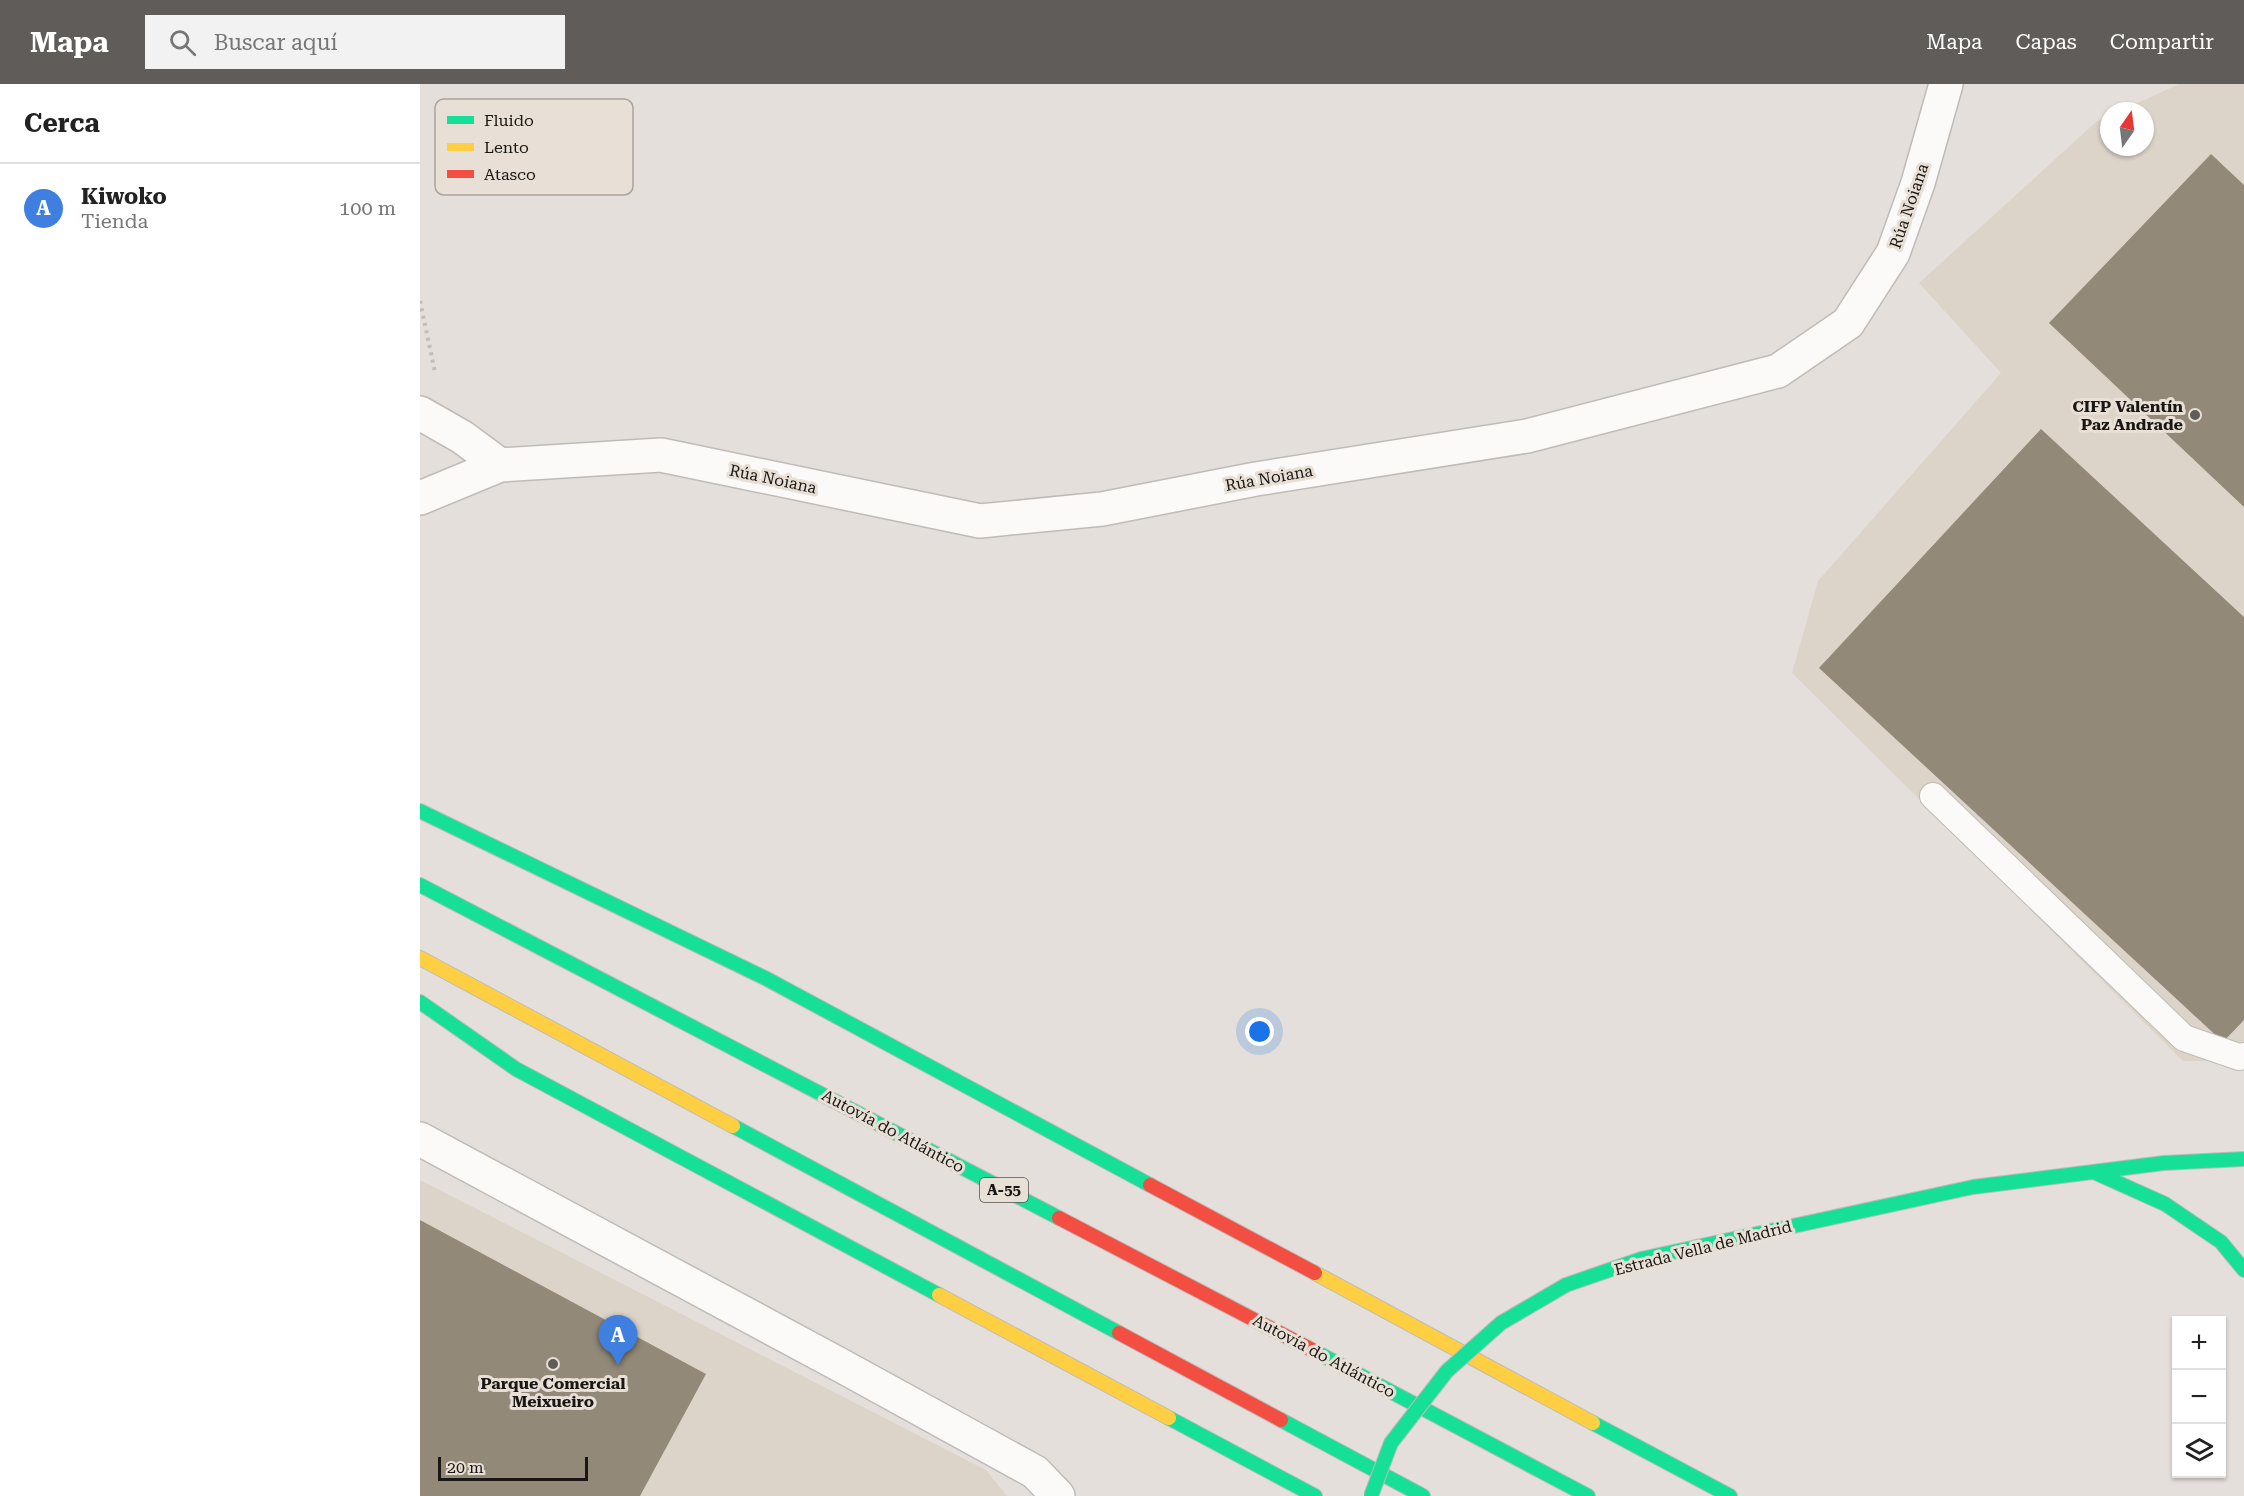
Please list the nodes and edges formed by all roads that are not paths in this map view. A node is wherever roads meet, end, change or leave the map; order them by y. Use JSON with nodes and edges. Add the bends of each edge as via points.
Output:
{"nodes":[{"id":1,"x":1946,"y":84,"type":"edge"},
{"id":2,"x":420,"y":412,"type":"edge"},
{"id":3,"x":500,"y":465,"type":"junction"},
{"id":4,"x":420,"y":498,"type":"edge"},
{"id":5,"x":1933,"y":796,"type":"dead end"},
{"id":6,"x":420,"y":811,"type":"edge"},
{"id":7,"x":420,"y":885,"type":"edge"},
{"id":8,"x":420,"y":958,"type":"edge"},
{"id":9,"x":420,"y":1002,"type":"edge"},
{"id":10,"x":2244,"y":1056,"type":"edge"},
{"id":11,"x":420,"y":1139,"type":"edge"},
{"id":12,"x":2244,"y":1159,"type":"edge"},
{"id":13,"x":2096,"y":1173,"type":"junction"},
{"id":14,"x":2244,"y":1270,"type":"edge"},
{"id":15,"x":1058,"y":1496,"type":"edge"},
{"id":16,"x":1315,"y":1496,"type":"edge"},
{"id":17,"x":1371,"y":1496,"type":"edge"},
{"id":18,"x":1423,"y":1496,"type":"edge"},
{"id":19,"x":1588,"y":1496,"type":"edge"},
{"id":20,"x":1730,"y":1496,"type":"edge"}],
"edges":[{"from":1,"to":3,"type":"street","name":"Rúa Noiana","via":[[1893,253],[1848,323],[1778,371],[1527,436],[1256,479],[1102,509],[980,521],[662,455]]},
{"from":2,"to":3,"type":"street"},
{"from":3,"to":4,"type":"street","name":"Rúa Noiana"},
{"from":5,"to":10,"type":"lane","via":[[2184,1038]]},
{"from":6,"to":20,"type":"main road","via":[[765,978]]},
{"from":7,"to":19,"type":"main road","name":"Autovía do Atlántico","number":"A-55"},
{"from":8,"to":18,"type":"main road"},
{"from":9,"to":16,"type":"main road","via":[[516,1069]]},
{"from":11,"to":15,"type":"street","via":[[1035,1472]]},
{"from":12,"to":13,"type":"main road","name":"Estrada Vella de Madrid","via":[[2164,1163]]},
{"from":13,"to":14,"type":"main road","via":[[2165,1204],[2221,1242]]},
{"from":13,"to":17,"type":"main road","name":"Estrada Vella de Madrid","bridge":true,"via":[[1961,1189],[1641,1259],[1566,1285],[1501,1323],[1447,1371],[1391,1443]]}]}
